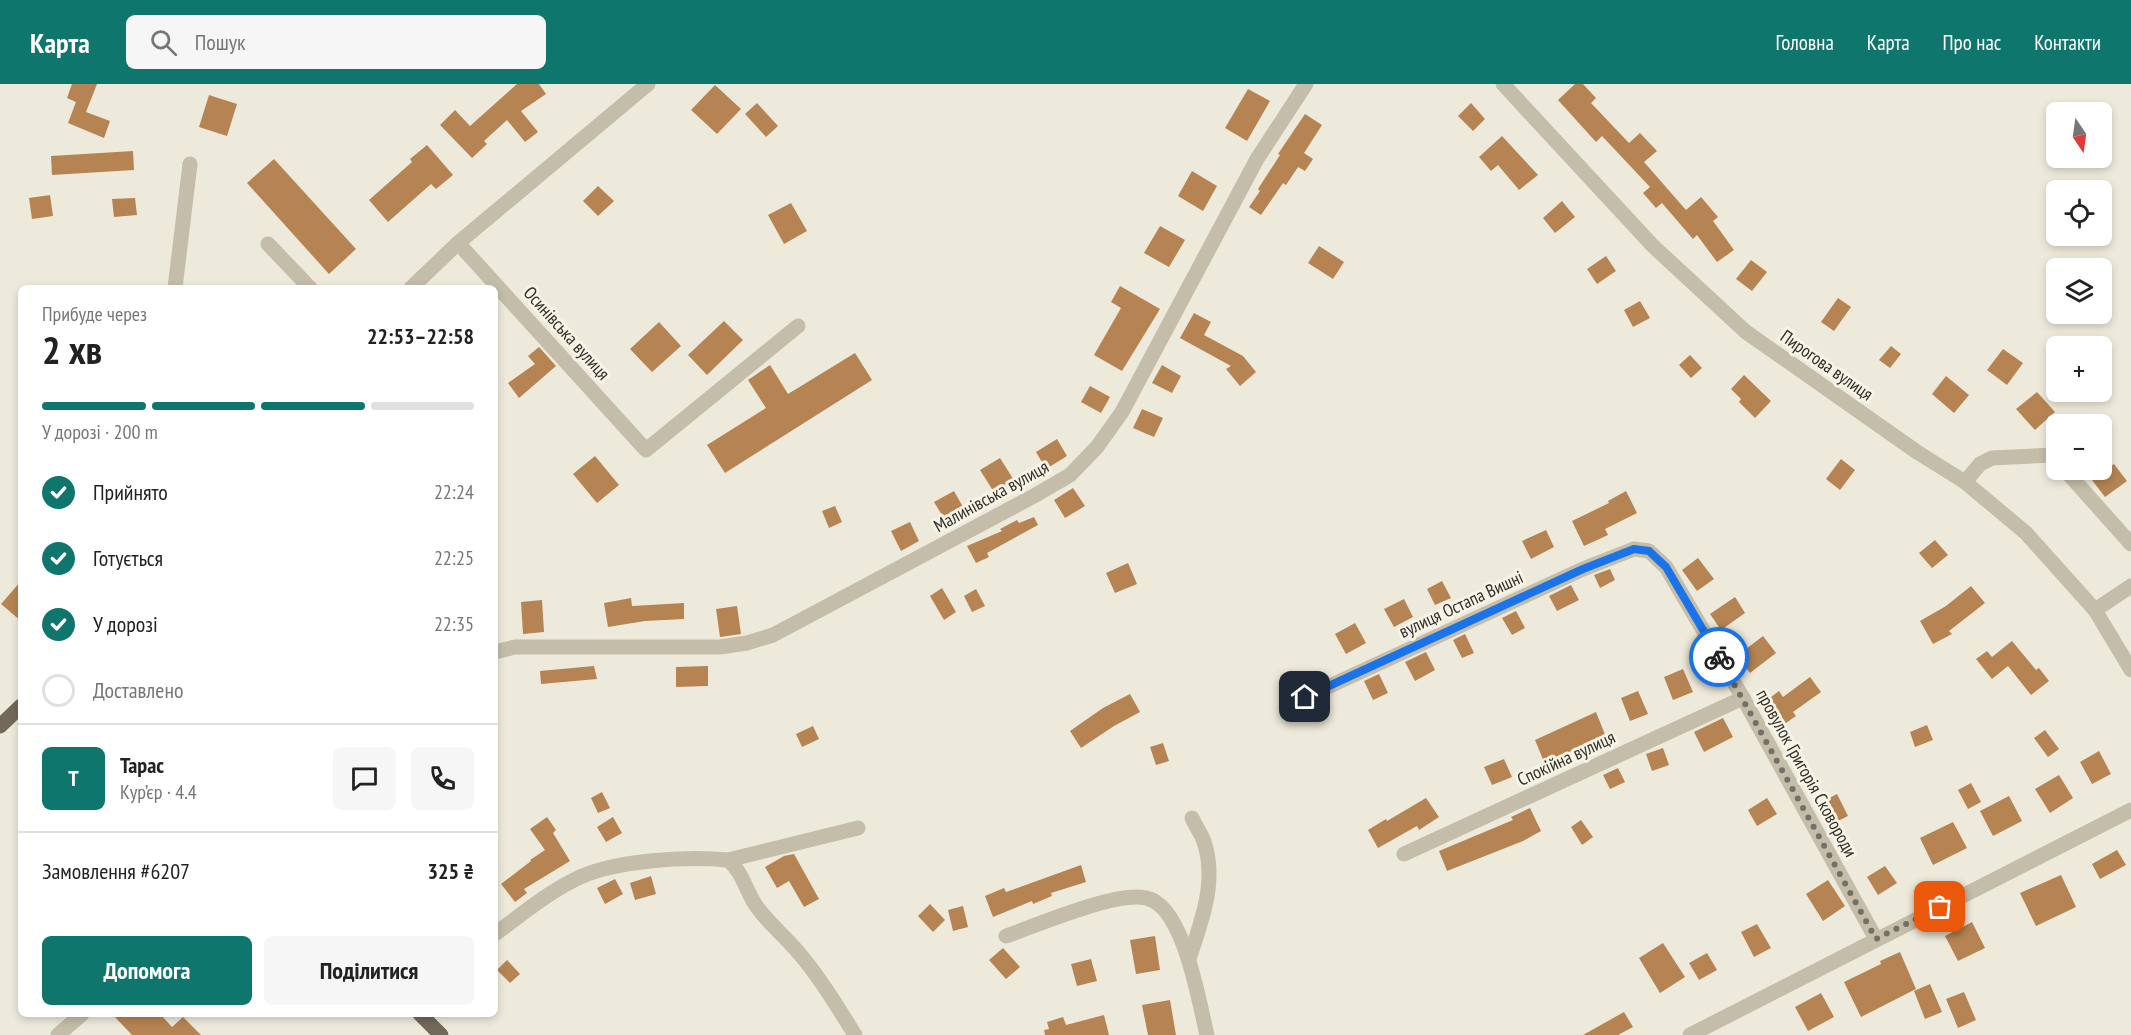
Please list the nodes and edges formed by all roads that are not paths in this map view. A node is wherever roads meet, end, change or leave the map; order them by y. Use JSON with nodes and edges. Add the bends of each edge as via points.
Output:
{"nodes":[{"id":1,"x":648,"y":84,"type":"edge"},
{"id":2,"x":1306,"y":84,"type":"edge"},
{"id":3,"x":1503,"y":84,"type":"edge"},
{"id":4,"x":190,"y":164,"type":"dead end"},
{"id":5,"x":458,"y":243,"type":"junction"},
{"id":6,"x":268,"y":244,"type":"dead end"},
{"id":7,"x":175,"y":285,"type":"edge"},
{"id":8,"x":307,"y":285,"type":"edge"},
{"id":9,"x":414,"y":285,"type":"edge"},
{"id":10,"x":496,"y":285,"type":"edge"},
{"id":11,"x":498,"y":287,"type":"edge"},
{"id":12,"x":798,"y":326,"type":"dead end"},
{"id":13,"x":2046,"y":455,"type":"edge"},
{"id":14,"x":2074,"y":480,"type":"edge"},
{"id":15,"x":1965,"y":482,"type":"junction"},
{"id":16,"x":2131,"y":544,"type":"edge"},
{"id":17,"x":1634,"y":549,"type":"joint"},
{"id":18,"x":2131,"y":586,"type":"edge"},
{"id":19,"x":2095,"y":610,"type":"junction"},
{"id":20,"x":498,"y":651,"type":"edge"},
{"id":21,"x":2131,"y":670,"type":"edge"},
{"id":22,"x":1305,"y":697,"type":"dead end"},
{"id":23,"x":1743,"y":698,"type":"junction"},
{"id":24,"x":18,"y":709,"type":"edge"},
{"id":25,"x":0,"y":726,"type":"edge"},
{"id":26,"x":2131,"y":810,"type":"edge"},
{"id":27,"x":1192,"y":818,"type":"dead end"},
{"id":28,"x":858,"y":828,"type":"dead end"},
{"id":29,"x":1404,"y":854,"type":"dead end"},
{"id":30,"x":728,"y":860,"type":"junction"},
{"id":31,"x":498,"y":932,"type":"edge"},
{"id":32,"x":1006,"y":936,"type":"dead end"},
{"id":33,"x":1876,"y":939,"type":"junction"},
{"id":34,"x":1189,"y":959,"type":"junction"},
{"id":35,"x":79,"y":1017,"type":"edge"},
{"id":36,"x":423,"y":1017,"type":"edge"},
{"id":37,"x":58,"y":1035,"type":"edge"},
{"id":38,"x":441,"y":1035,"type":"edge"},
{"id":39,"x":855,"y":1035,"type":"edge"},
{"id":40,"x":1207,"y":1035,"type":"edge"},
{"id":41,"x":1690,"y":1035,"type":"edge"}],
"edges":[{"from":1,"to":5,"type":"street"},
{"from":2,"to":20,"type":"street","name":"Малинівська вулиця","via":[[1257,159],[1122,411],[1097,447],[1070,475],[773,635],[720,647],[514,647]]},
{"from":3,"to":15,"type":"street","name":"Пирогова вулиця","via":[[1653,246],[1746,332]]},
{"from":4,"to":7,"type":"street"},
{"from":5,"to":9,"type":"street"},
{"from":5,"to":10,"type":"street","name":"Осинівська вулиця"},
{"from":6,"to":8,"type":"street"},
{"from":11,"to":12,"type":"street","name":"Осинівська вулиця","via":[[646,450]]},
{"from":13,"to":15,"type":"street","via":[[1992,458],[1980,464]]},
{"from":14,"to":16,"type":"street"},
{"from":15,"to":19,"type":"street","name":"Пирогова вулиця","via":[[2025,533]]},
{"from":17,"to":22,"type":"street","name":"вулиця Остапа Вишні"},
{"from":17,"to":23,"type":"street","name":"провулок Григорія Сковороди","via":[[1649,551],[1666,567]]},
{"from":18,"to":19,"type":"street"},
{"from":19,"to":21,"type":"street","name":"Пирогова вулиця"},
{"from":23,"to":29,"type":"street","name":"Спокійна вулиця"},
{"from":23,"to":33,"type":"street","name":"провулок Григорія Сковороди"},
{"from":24,"to":25,"type":"main road"},
{"from":26,"to":33,"type":"street"},
{"from":27,"to":34,"type":"street","via":[[1203,839],[1209,865],[1207,906]]},
{"from":28,"to":30,"type":"street"},
{"from":30,"to":31,"type":"street","via":[[628,864],[600,870],[553,892]]},
{"from":30,"to":39,"type":"street","via":[[756,905],[803,958]]},
{"from":32,"to":34,"type":"street","via":[[1130,896],[1149,898],[1162,907],[1175,925]]},
{"from":33,"to":41,"type":"street"},
{"from":34,"to":40,"type":"street"},
{"from":35,"to":37,"type":"street"},
{"from":36,"to":38,"type":"main road"}]}
